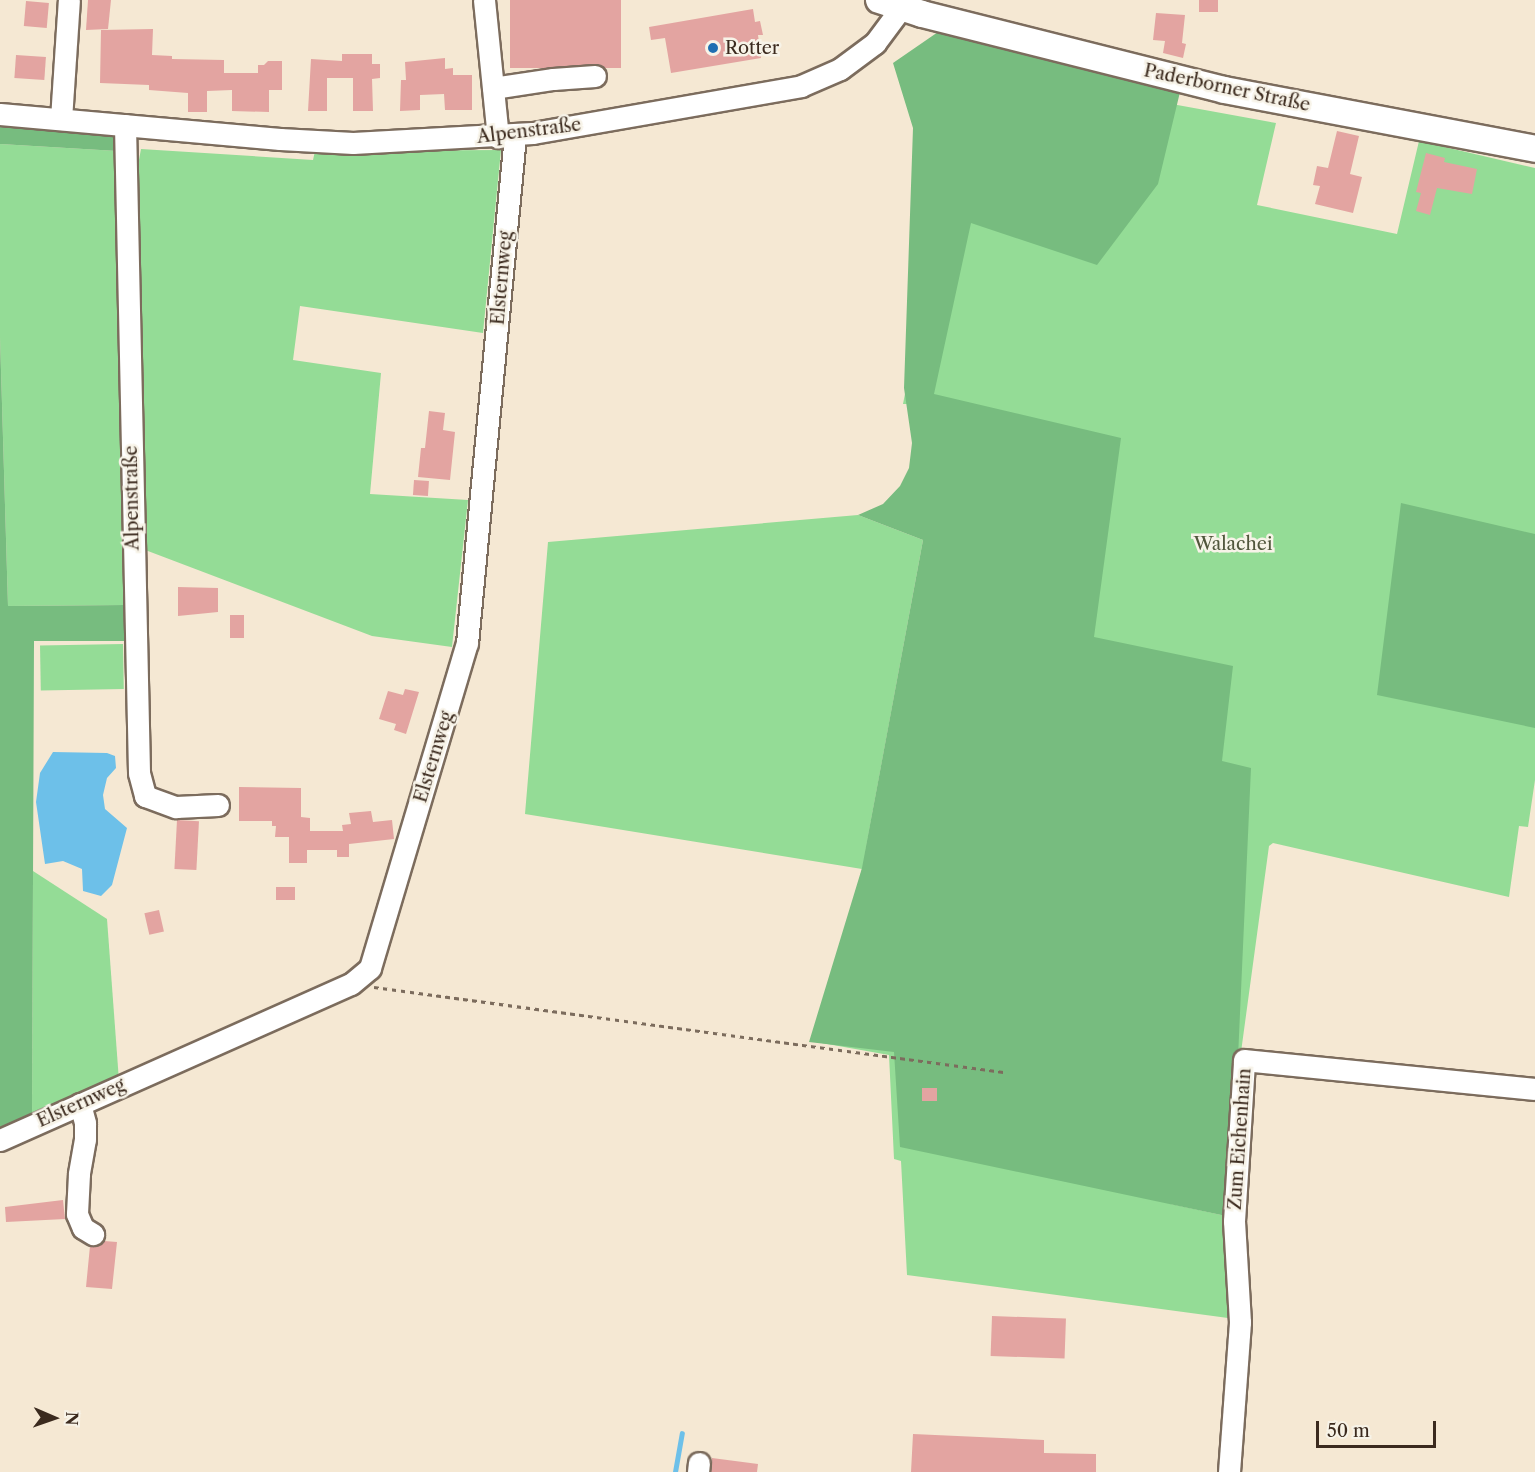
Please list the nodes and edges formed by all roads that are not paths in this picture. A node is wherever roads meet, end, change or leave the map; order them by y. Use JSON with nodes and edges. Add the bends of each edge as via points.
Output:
{"nodes":[{"id":1,"x":69,"y":0,"type":"edge"},
{"id":2,"x":484,"y":0,"type":"edge"},
{"id":3,"x":906,"y":5,"type":"edge"},
{"id":4,"x":595,"y":76,"type":"dead end"},
{"id":5,"x":493,"y":88,"type":"junction"},
{"id":6,"x":0,"y":114,"type":"edge"},
{"id":7,"x":62,"y":119,"type":"junction"},
{"id":8,"x":125,"y":125,"type":"junction"},
{"id":9,"x":506,"y":136,"type":"junction"},
{"id":10,"x":1535,"y":149,"type":"edge"},
{"id":11,"x":218,"y":805,"type":"dead end"},
{"id":12,"x":1535,"y":1089,"type":"edge"},
{"id":13,"x":80,"y":1104,"type":"junction"},
{"id":14,"x":0,"y":1140,"type":"edge"},
{"id":15,"x":93,"y":1233,"type":"dead end"},
{"id":16,"x":1228,"y":1472,"type":"edge"}],
"edges":[{"from":1,"to":7,"type":"street"},
{"from":2,"to":5,"type":"street","name":"Elsternweg"},
{"from":3,"to":9,"type":"street","name":"Alpenstraße","via":[[875,43],[840,69],[801,86]]},
{"from":3,"to":10,"type":"main road","name":"Paderborner Straße","via":[[1224,90]]},
{"from":4,"to":5,"type":"street"},
{"from":5,"to":9,"type":"street","name":"Elsternweg"},
{"from":6,"to":7,"type":"street","name":"Alpenstraße"},
{"from":7,"to":8,"type":"street","name":"Alpenstraße"},
{"from":8,"to":9,"type":"street","name":"Alpenstraße","via":[[353,143]]},
{"from":8,"to":11,"type":"street","name":"Alpenstraße","via":[[138,773],[145,796],[176,807]]},
{"from":9,"to":13,"type":"street","name":"Elsternweg","via":[[467,643],[370,968],[351,984]]},
{"from":12,"to":16,"type":"street","name":"Zum Eichenhain","via":[[1244,1060],[1234,1221],[1240,1322]]},
{"from":13,"to":14,"type":"street","name":"Elsternweg"},
{"from":13,"to":15,"type":"street","via":[[85,1139],[77,1214],[83,1228]]}]}
